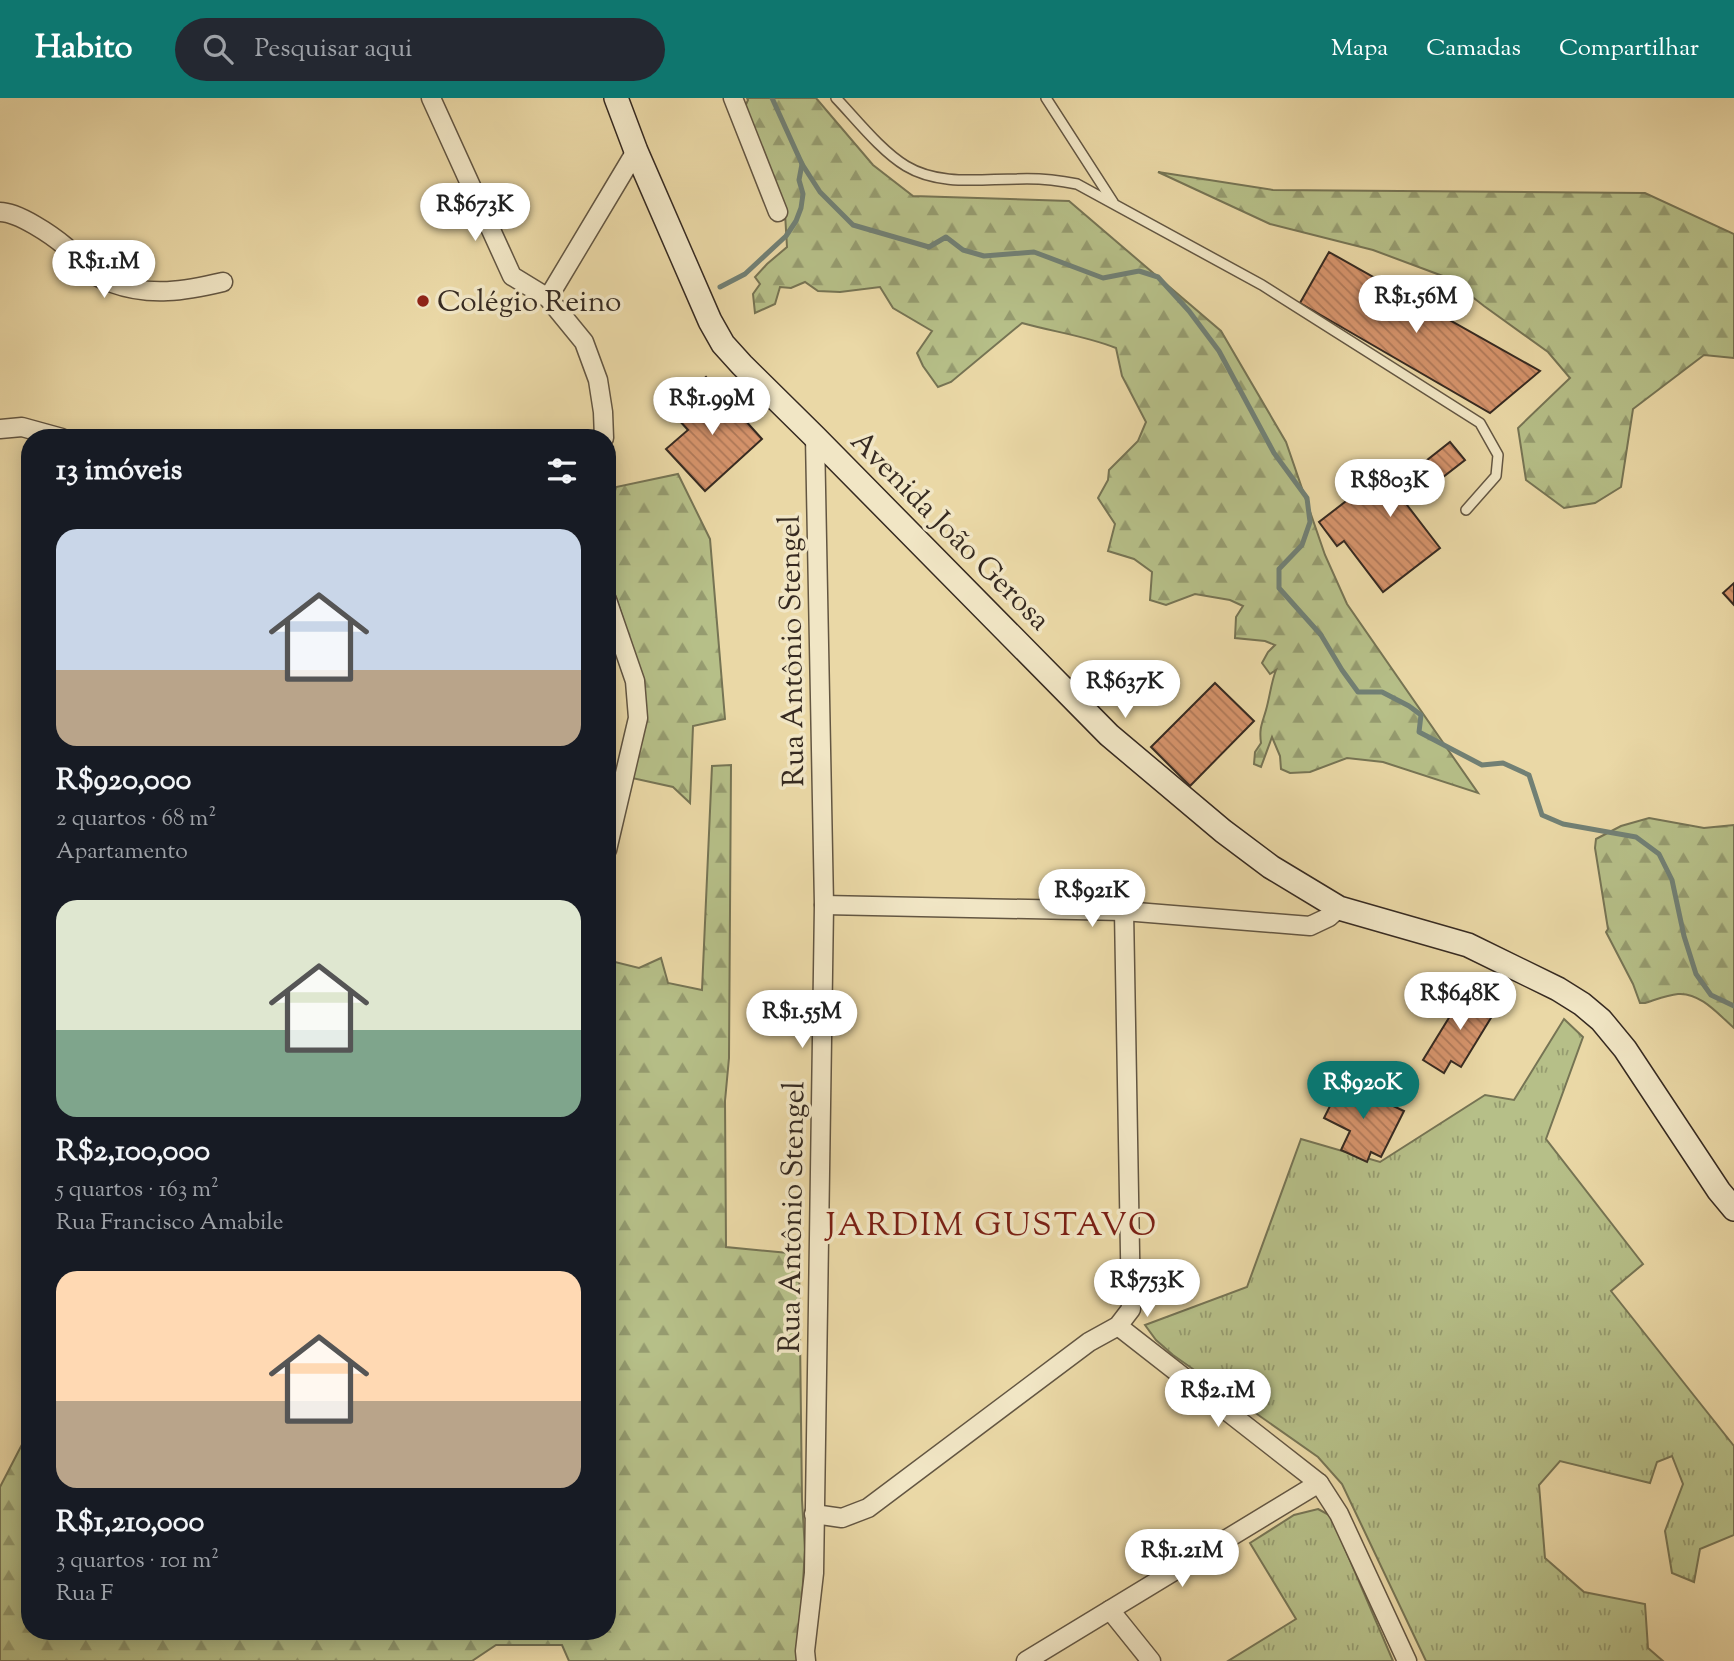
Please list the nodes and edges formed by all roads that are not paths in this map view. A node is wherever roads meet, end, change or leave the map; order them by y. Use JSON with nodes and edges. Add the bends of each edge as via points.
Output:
{"nodes":[{"id":1,"x":431,"y":98,"type":"edge"},
{"id":2,"x":616,"y":98,"type":"edge"},
{"id":3,"x":733,"y":98,"type":"edge"},
{"id":4,"x":836,"y":98,"type":"edge"},
{"id":5,"x":1046,"y":98,"type":"edge"},
{"id":6,"x":636,"y":150,"type":"junction"},
{"id":7,"x":1114,"y":204,"type":"junction"},
{"id":8,"x":0,"y":212,"type":"edge"},
{"id":9,"x":778,"y":212,"type":"dead end"},
{"id":10,"x":223,"y":282,"type":"dead end"},
{"id":11,"x":548,"y":298,"type":"junction"},
{"id":12,"x":0,"y":429,"type":"edge"},
{"id":13,"x":29,"y":429,"type":"edge"},
{"id":14,"x":604,"y":429,"type":"edge"},
{"id":15,"x":815,"y":437,"type":"junction"},
{"id":16,"x":1466,"y":510,"type":"dead end"},
{"id":17,"x":616,"y":626,"type":"edge"},
{"id":18,"x":616,"y":812,"type":"edge"},
{"id":19,"x":824,"y":905,"type":"junction"},
{"id":20,"x":1339,"y":908,"type":"junction"},
{"id":21,"x":1124,"y":911,"type":"junction"},
{"id":22,"x":1734,"y":1209,"type":"edge"},
{"id":23,"x":1118,"y":1326,"type":"junction"},
{"id":24,"x":1319,"y":1483,"type":"junction"},
{"id":25,"x":814,"y":1514,"type":"junction"},
{"id":26,"x":1110,"y":1610,"type":"junction"},
{"id":27,"x":806,"y":1661,"type":"edge"},
{"id":28,"x":1026,"y":1661,"type":"edge"},
{"id":29,"x":1151,"y":1661,"type":"edge"},
{"id":30,"x":1407,"y":1661,"type":"edge"}],
"edges":[{"from":1,"to":11,"type":"street","via":[[512,276]]},
{"from":2,"to":6,"type":"main road","name":"Avenida João Gerosa"},
{"from":3,"to":9,"type":"street"},
{"from":4,"to":7,"type":"lane","via":[[892,157],[921,173],[959,180],[1058,180],[1077,184]]},
{"from":5,"to":7,"type":"lane"},
{"from":6,"to":11,"type":"street"},
{"from":6,"to":15,"type":"main road","name":"Avenida João Gerosa","via":[[723,344]]},
{"from":7,"to":16,"type":"lane","via":[[1262,285],[1480,423],[1498,455],[1496,476]]},
{"from":8,"to":10,"type":"street","via":[[33,224],[98,277],[126,288],[189,290]]},
{"from":11,"to":14,"type":"street","via":[[584,342],[598,380]]},
{"from":12,"to":13,"type":"street"},
{"from":15,"to":19,"type":"street","name":"Rua Antônio Stengel"},
{"from":15,"to":20,"type":"main road","name":"Avenida João Gerosa","via":[[1109,735],[1223,831]]},
{"from":17,"to":18,"type":"street","via":[[635,681],[638,718]]},
{"from":19,"to":21,"type":"street"},
{"from":19,"to":25,"type":"street","name":"Rua Antônio Stengel"},
{"from":20,"to":21,"type":"street","via":[[1310,926]]},
{"from":20,"to":22,"type":"main road","name":"Avenida João Gerosa","via":[[1468,945],[1582,1004],[1625,1049]]},
{"from":21,"to":23,"type":"street","via":[[1131,1309]]},
{"from":23,"to":24,"type":"street"},
{"from":23,"to":25,"type":"street","via":[[1089,1342],[869,1508],[842,1518]]},
{"from":24,"to":26,"type":"street"},
{"from":24,"to":30,"type":"street","via":[[1339,1514]]},
{"from":25,"to":27,"type":"street","name":"Rua Antônio Stengel"},
{"from":26,"to":28,"type":"street"},
{"from":26,"to":29,"type":"street"}]}
